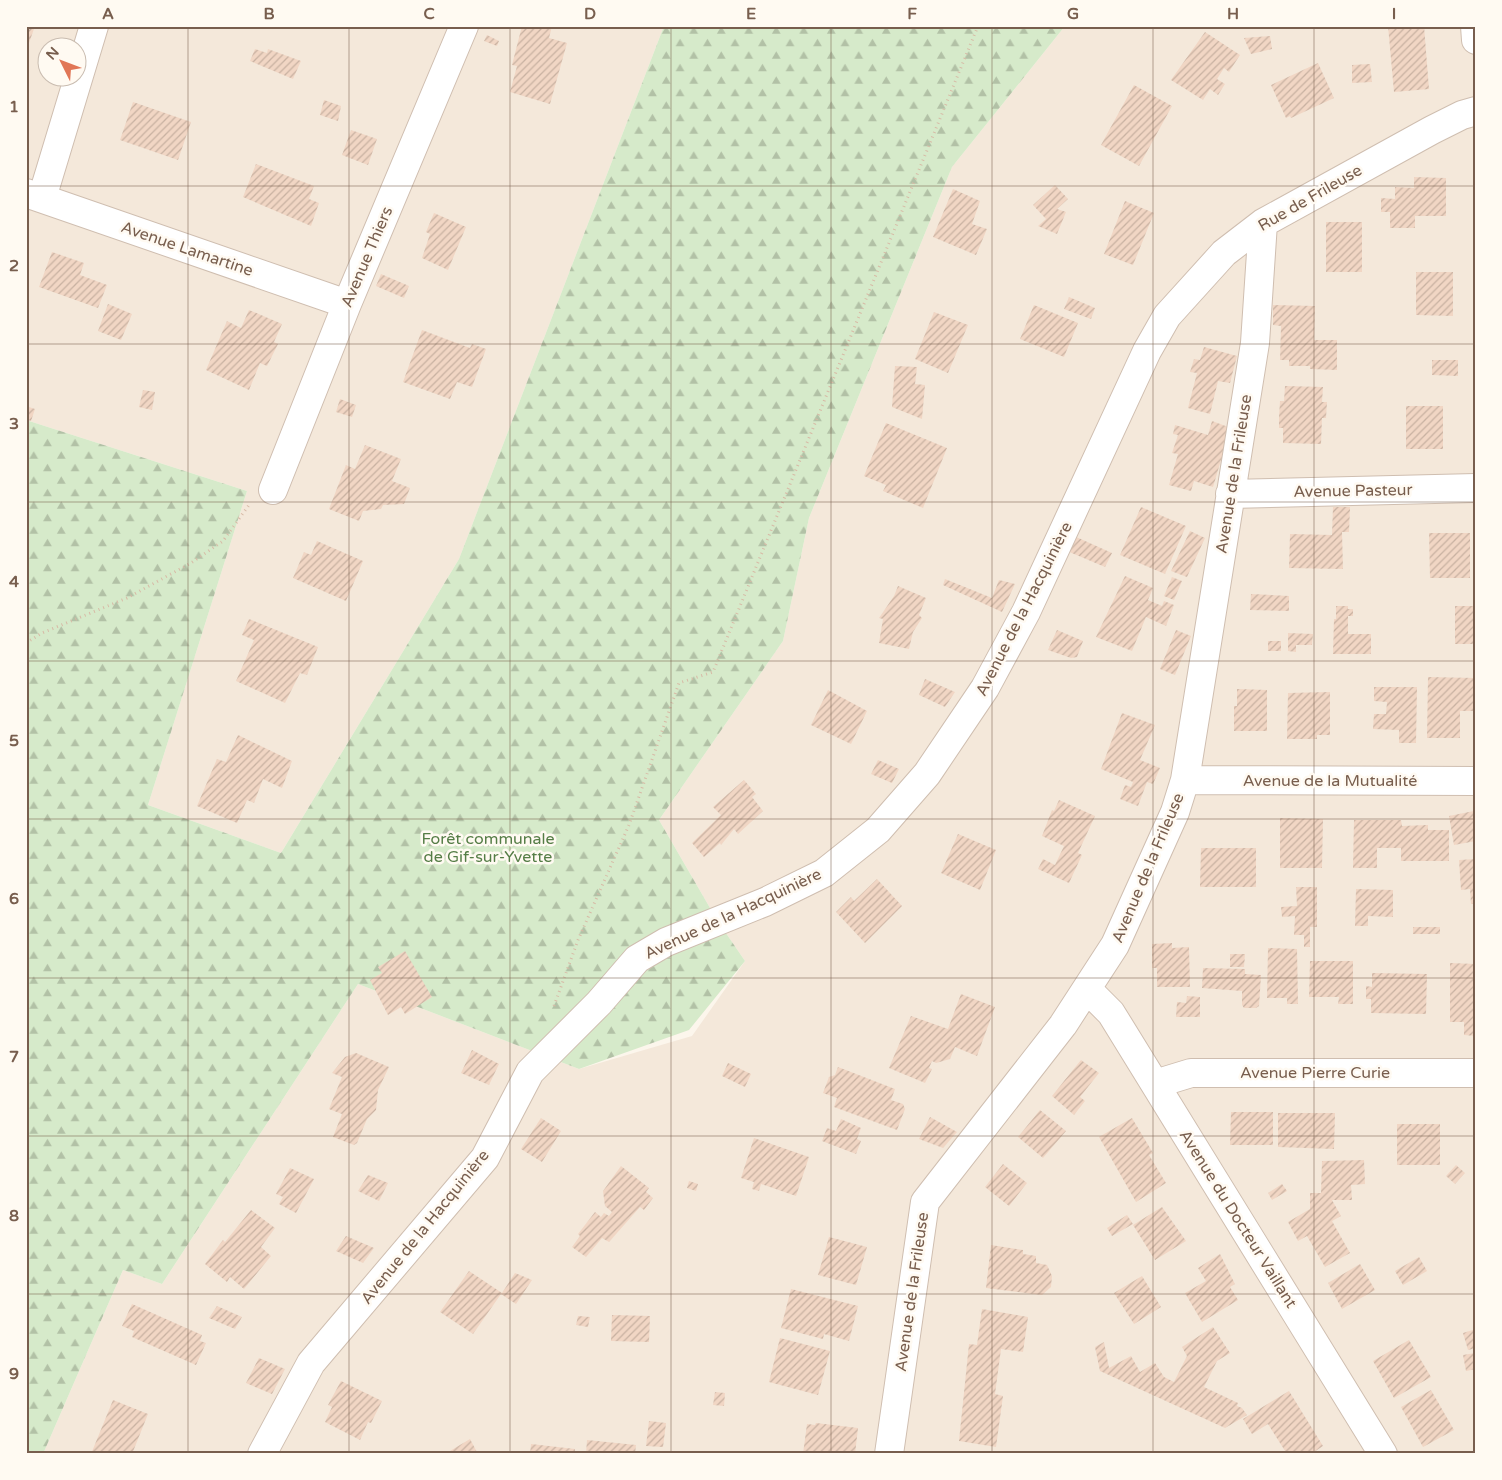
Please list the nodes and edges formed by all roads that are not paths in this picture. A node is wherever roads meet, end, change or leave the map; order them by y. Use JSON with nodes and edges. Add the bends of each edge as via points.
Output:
{"nodes":[{"id":1,"x":94,"y":26,"type":"edge"},
{"id":2,"x":464,"y":26,"type":"edge"},
{"id":3,"x":1475,"y":26,"type":"edge"},
{"id":4,"x":1476,"y":40,"type":"edge"},
{"id":5,"x":1476,"y":110,"type":"edge"},
{"id":6,"x":34,"y":195,"type":"edge"},
{"id":7,"x":1263,"y":222,"type":"junction"},
{"id":8,"x":347,"y":304,"type":"junction"},
{"id":9,"x":1167,"y":316,"type":"joint"},
{"id":10,"x":1476,"y":488,"type":"edge"},
{"id":11,"x":273,"y":490,"type":"road end"},
{"id":12,"x":1230,"y":494,"type":"junction"},
{"id":13,"x":1185,"y":780,"type":"junction"},
{"id":14,"x":1476,"y":781,"type":"edge"},
{"id":15,"x":1087,"y":989,"type":"junction"},
{"id":16,"x":1476,"y":1073,"type":"edge"},
{"id":17,"x":1155,"y":1084,"type":"junction"},
{"id":18,"x":262,"y":1454,"type":"edge"},
{"id":19,"x":890,"y":1454,"type":"edge"},
{"id":20,"x":1383,"y":1454,"type":"edge"}],
"edges":[{"from":1,"to":6,"type":"street"},
{"from":2,"to":8,"type":"street","name":"Avenue Thiers"},
{"from":3,"to":4,"type":"street"},
{"from":5,"to":7,"type":"street","name":"Rue de Frileuse","via":[[1432,130]]},
{"from":6,"to":8,"type":"street","name":"Avenue Lamartine"},
{"from":7,"to":9,"type":"street","name":"Rue de Frileuse","via":[[1224,253]]},
{"from":7,"to":12,"type":"street","name":"Avenue de la Frileuse","via":[[1255,343]]},
{"from":8,"to":11,"type":"street","name":"Avenue Thiers"},
{"from":9,"to":18,"type":"street","name":"Avenue de la Hacquinière","via":[[1147,351],[1021,621],[986,688],[927,774],[878,830],[824,873],[765,902],[666,942],[637,959],[599,1003],[530,1072],[485,1158],[311,1363]]},
{"from":10,"to":12,"type":"street","name":"Avenue Pasteur"},
{"from":12,"to":13,"type":"street","name":"Avenue de la Frileuse"},
{"from":13,"to":14,"type":"street","name":"Avenue de la Mutualité"},
{"from":13,"to":15,"type":"street","name":"Avenue de la Frileuse","via":[[1115,946]]},
{"from":15,"to":17,"type":"street","name":"Avenue du Docteur Vaillant","via":[[1111,1013]]},
{"from":15,"to":19,"type":"street","name":"Avenue de la Frileuse","via":[[1063,1025],[925,1202]]},
{"from":16,"to":17,"type":"street","name":"Avenue Pierre Curie","via":[[1191,1073]]},
{"from":17,"to":20,"type":"street","name":"Avenue du Docteur Vaillant"}]}
